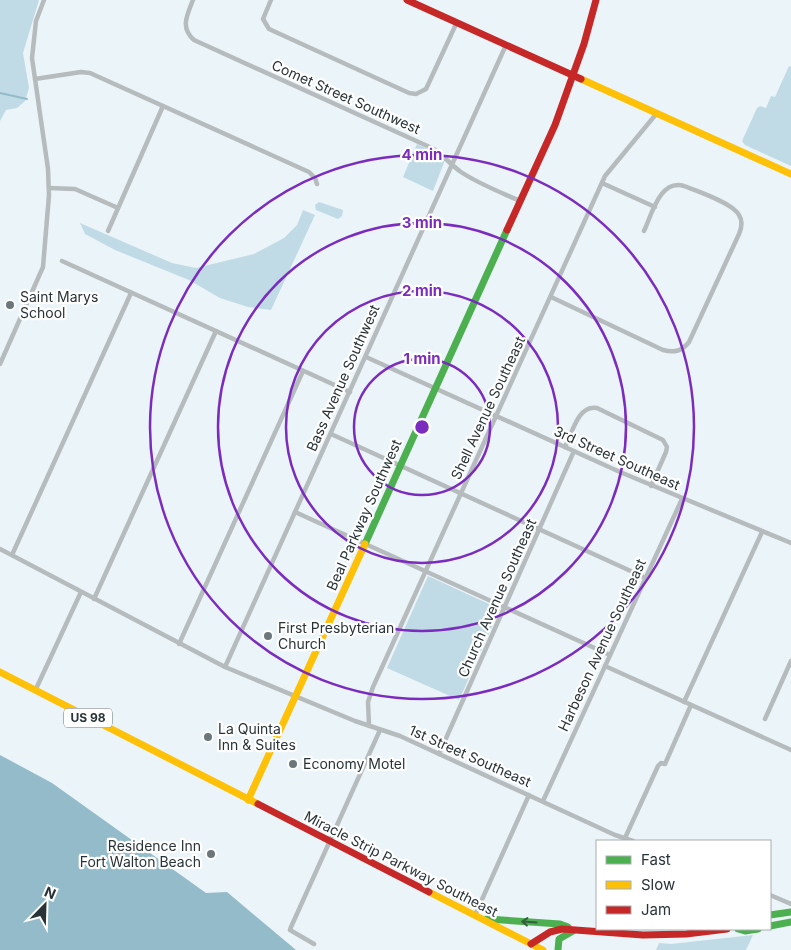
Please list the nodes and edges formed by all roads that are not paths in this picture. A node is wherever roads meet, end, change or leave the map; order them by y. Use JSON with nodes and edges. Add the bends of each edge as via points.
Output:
{"nodes":[{"id":1,"x":44,"y":0,"type":"edge"},
{"id":2,"x":194,"y":0,"type":"edge"},
{"id":3,"x":271,"y":0,"type":"edge"},
{"id":4,"x":407,"y":0,"type":"edge"},
{"id":5,"x":596,"y":0,"type":"edge"},
{"id":6,"x":457,"y":22,"type":"junction"},
{"id":7,"x":506,"y":45,"type":"junction"},
{"id":8,"x":574,"y":75,"type":"junction"},
{"id":9,"x":35,"y":79,"type":"junction"},
{"id":10,"x":163,"y":106,"type":"junction"},
{"id":11,"x":657,"y":113,"type":"junction"},
{"id":12,"x":452,"y":164,"type":"junction"},
{"id":13,"x":791,"y":174,"type":"edge"},
{"id":14,"x":602,"y":183,"type":"junction"},
{"id":15,"x":317,"y":184,"type":"dead end"},
{"id":16,"x":49,"y":188,"type":"junction"},
{"id":17,"x":520,"y":201,"type":"junction"},
{"id":18,"x":655,"y":207,"type":"junction"},
{"id":19,"x":118,"y":208,"type":"junction"},
{"id":20,"x":108,"y":231,"type":"dead end"},
{"id":21,"x":644,"y":231,"type":"dead end"},
{"id":22,"x":62,"y":261,"type":"dead end"},
{"id":23,"x":131,"y":293,"type":"junction"},
{"id":24,"x":551,"y":297,"type":"junction"},
{"id":25,"x":216,"y":331,"type":"junction"},
{"id":26,"x":366,"y":357,"type":"junction"},
{"id":27,"x":0,"y":364,"type":"edge"},
{"id":28,"x":303,"y":371,"type":"junction"},
{"id":29,"x":435,"y":389,"type":"junction"},
{"id":30,"x":350,"y":392,"type":"junction"},
{"id":31,"x":496,"y":416,"type":"junction"},
{"id":32,"x":331,"y":434,"type":"junction"},
{"id":33,"x":565,"y":447,"type":"junction"},
{"id":34,"x":574,"y":451,"type":"junction"},
{"id":35,"x":400,"y":466,"type":"junction"},
{"id":36,"x":651,"y":486,"type":"junction"},
{"id":37,"x":460,"y":494,"type":"junction"},
{"id":38,"x":682,"y":499,"type":"junction"},
{"id":39,"x":295,"y":512,"type":"junction"},
{"id":40,"x":540,"y":530,"type":"junction"},
{"id":41,"x":762,"y":532,"type":"junction"},
{"id":42,"x":364,"y":544,"type":"junction"},
{"id":43,"x":791,"y":544,"type":"edge"},
{"id":44,"x":0,"y":549,"type":"edge"},
{"id":45,"x":12,"y":556,"type":"junction"},
{"id":46,"x":425,"y":572,"type":"junction"},
{"id":47,"x":646,"y":578,"type":"junction"},
{"id":48,"x":81,"y":592,"type":"junction"},
{"id":49,"x":94,"y":599,"type":"junction"},
{"id":50,"x":505,"y":608,"type":"junction"},
{"id":51,"x":180,"y":644,"type":"junction"},
{"id":52,"x":610,"y":655,"type":"junction"},
{"id":53,"x":791,"y":661,"type":"edge"},
{"id":54,"x":605,"y":666,"type":"junction"},
{"id":55,"x":225,"y":667,"type":"junction"},
{"id":56,"x":0,"y":672,"type":"edge"},
{"id":57,"x":35,"y":691,"type":"junction"},
{"id":58,"x":295,"y":696,"type":"junction"},
{"id":59,"x":684,"y":702,"type":"junction"},
{"id":60,"x":691,"y":705,"type":"junction"},
{"id":61,"x":765,"y":719,"type":"dead end"},
{"id":62,"x":369,"y":726,"type":"junction"},
{"id":63,"x":380,"y":730,"type":"junction"},
{"id":64,"x":791,"y":750,"type":"edge"},
{"id":65,"x":439,"y":754,"type":"junction"},
{"id":66,"x":529,"y":795,"type":"junction"},
{"id":67,"x":248,"y":800,"type":"junction"},
{"id":68,"x":543,"y":801,"type":"junction"},
{"id":69,"x":625,"y":838,"type":"junction"},
{"id":70,"x":630,"y":840,"type":"edge"},
{"id":71,"x":330,"y":842,"type":"junction"},
{"id":72,"x":771,"y":895,"type":"edge"},
{"id":73,"x":791,"y":904,"type":"edge"},
{"id":74,"x":791,"y":912,"type":"edge"},
{"id":75,"x":771,"y":915,"type":"edge"},
{"id":76,"x":475,"y":916,"type":"junction"},
{"id":77,"x":482,"y":919,"type":"junction"},
{"id":78,"x":791,"y":922,"type":"edge"},
{"id":79,"x":771,"y":926,"type":"edge"},
{"id":80,"x":575,"y":930,"type":"junction"},
{"id":81,"x":719,"y":930,"type":"edge"},
{"id":82,"x":314,"y":944,"type":"dead end"},
{"id":83,"x":529,"y":947,"type":"edge"},
{"id":84,"x":543,"y":950,"type":"edge"},
{"id":85,"x":558,"y":950,"type":"edge"}],
"edges":[{"from":1,"to":9,"type":"street","via":[[32,42]]},
{"from":2,"to":12,"type":"street","name":"Comet Street Southwest","via":[[186,19],[186,31],[197,42],[434,149]]},
{"from":3,"to":6,"type":"street","via":[[264,19],[269,29],[416,94],[426,89]]},
{"from":4,"to":6,"type":"main road"},
{"from":5,"to":8,"type":"main road","name":"Beal Parkway Southwest"},
{"from":6,"to":7,"type":"main road"},
{"from":7,"to":8,"type":"main road"},
{"from":7,"to":12,"type":"street","name":"Bass Avenue Southwest"},
{"from":8,"to":11,"type":"main road"},
{"from":8,"to":17,"type":"main road","name":"Beal Parkway Southwest"},
{"from":9,"to":10,"type":"street","via":[[86,72]]},
{"from":9,"to":16,"type":"street"},
{"from":10,"to":15,"type":"street","via":[[309,172]]},
{"from":10,"to":19,"type":"street"},
{"from":11,"to":13,"type":"main road"},
{"from":11,"to":14,"type":"street","name":"Shell Avenue Southeast"},
{"from":12,"to":17,"type":"street","name":"Comet Street Southwest","via":[[470,177]]},
{"from":12,"to":26,"type":"street","name":"Bass Avenue Southwest"},
{"from":14,"to":18,"type":"street"},
{"from":14,"to":24,"type":"street","name":"Shell Avenue Southeast"},
{"from":16,"to":19,"type":"street","via":[[75,189]]},
{"from":16,"to":27,"type":"street","via":[[43,267]]},
{"from":17,"to":29,"type":"main road","name":"Beal Parkway Southwest"},
{"from":18,"to":21,"type":"street"},
{"from":18,"to":24,"type":"street","via":[[663,190],[680,184],[730,207],[741,218],[740,234],[685,347],[677,351],[664,350]]},
{"from":19,"to":20,"type":"street"},
{"from":22,"to":23,"type":"street"},
{"from":23,"to":25,"type":"street"},
{"from":23,"to":45,"type":"street"},
{"from":24,"to":31,"type":"street","name":"Shell Avenue Southeast"},
{"from":25,"to":28,"type":"street"},
{"from":25,"to":49,"type":"street"},
{"from":26,"to":29,"type":"street","name":"3rd Street Southeast"},
{"from":26,"to":30,"type":"street","name":"Bass Avenue Southwest"},
{"from":28,"to":30,"type":"street"},
{"from":28,"to":51,"type":"street"},
{"from":29,"to":31,"type":"street","name":"3rd Street Southeast"},
{"from":29,"to":35,"type":"main road","name":"Beal Parkway Southwest"},
{"from":30,"to":32,"type":"street","name":"Bass Avenue Southwest"},
{"from":31,"to":33,"type":"street","name":"3rd Street Southeast"},
{"from":31,"to":37,"type":"street","name":"Shell Avenue Southeast"},
{"from":32,"to":35,"type":"street"},
{"from":32,"to":39,"type":"street","name":"Bass Avenue Southwest"},
{"from":33,"to":34,"type":"street","name":"3rd Street Southeast"},
{"from":33,"to":36,"type":"street","via":[[581,413],[588,408],[597,408],[663,440],[666,452]]},
{"from":34,"to":36,"type":"street","name":"3rd Street Southeast"},
{"from":34,"to":40,"type":"street","name":"Church Avenue Southeast"},
{"from":35,"to":37,"type":"street"},
{"from":35,"to":42,"type":"main road","name":"Beal Parkway Southwest"},
{"from":36,"to":38,"type":"street","name":"3rd Street Southeast"},
{"from":37,"to":40,"type":"street"},
{"from":37,"to":46,"type":"street","name":"Shell Avenue Southeast"},
{"from":38,"to":41,"type":"street","name":"3rd Street Southeast"},
{"from":38,"to":47,"type":"street","name":"Harbeson Avenue Southeast"},
{"from":39,"to":42,"type":"street"},
{"from":39,"to":55,"type":"street","name":"Bass Avenue Southwest"},
{"from":40,"to":47,"type":"street"},
{"from":40,"to":50,"type":"street","name":"Church Avenue Southeast"},
{"from":41,"to":43,"type":"street","name":"3rd Street Southeast"},
{"from":41,"to":59,"type":"street"},
{"from":42,"to":46,"type":"street"},
{"from":42,"to":58,"type":"main road","name":"Beal Parkway Southwest"},
{"from":44,"to":45,"type":"street","name":"1st Street Southeast"},
{"from":45,"to":48,"type":"street","name":"1st Street Southeast"},
{"from":46,"to":50,"type":"street"},
{"from":46,"to":62,"type":"street","name":"Shell Avenue Southeast","via":[[373,686],[368,702]]},
{"from":47,"to":52,"type":"street","name":"Harbeson Avenue Southeast"},
{"from":48,"to":49,"type":"street","name":"1st Street Southeast"},
{"from":48,"to":57,"type":"street"},
{"from":49,"to":51,"type":"street","name":"1st Street Southeast"},
{"from":50,"to":52,"type":"street"},
{"from":50,"to":65,"type":"street","name":"Church Avenue Southeast"},
{"from":51,"to":55,"type":"street","name":"1st Street Southeast"},
{"from":52,"to":54,"type":"street","name":"Harbeson Avenue Southeast"},
{"from":53,"to":61,"type":"street"},
{"from":54,"to":59,"type":"street"},
{"from":54,"to":68,"type":"street","name":"Harbeson Avenue Southeast"},
{"from":55,"to":58,"type":"street","name":"1st Street Southeast"},
{"from":56,"to":57,"type":"main road","number":"US 98"},
{"from":57,"to":67,"type":"main road","number":"US 98"},
{"from":58,"to":62,"type":"street","name":"1st Street Southeast"},
{"from":58,"to":67,"type":"main road","name":"Beal Parkway Southwest"},
{"from":59,"to":60,"type":"street"},
{"from":60,"to":64,"type":"street"},
{"from":60,"to":69,"type":"street","via":[[665,764],[658,766]]},
{"from":62,"to":63,"type":"street","name":"1st Street Southeast"},
{"from":63,"to":65,"type":"street","name":"1st Street Southeast"},
{"from":63,"to":71,"type":"street"},
{"from":65,"to":66,"type":"street","name":"1st Street Southeast"},
{"from":66,"to":68,"type":"street","name":"1st Street Southeast"},
{"from":66,"to":76,"type":"street"},
{"from":67,"to":71,"type":"main road","name":"Miracle Strip Parkway Southeast","number":"US 98"},
{"from":68,"to":69,"type":"street","name":"1st Street Southeast"},
{"from":69,"to":70,"type":"street","name":"1st Street Southeast"},
{"from":71,"to":76,"type":"main road","name":"Miracle Strip Parkway Southeast","number":"US 98"},
{"from":71,"to":82,"type":"street","via":[[290,930]]},
{"from":72,"to":73,"type":"street"},
{"from":74,"to":75,"type":"main road"},
{"from":76,"to":77,"type":"main road","name":"Miracle Strip Parkway Southeast","number":"US 98"},
{"from":80,"to":77,"type":"main road","one_way":true,"via":[[560,924]]},
{"from":77,"to":83,"type":"main road","name":"Miracle Strip Parkway Southeast","number":"US 98"},
{"from":78,"to":79,"type":"main road"},
{"from":80,"to":81,"type":"main road","via":[[646,935]]},
{"from":80,"to":83,"type":"main road","via":[[552,931]]},
{"from":80,"to":85,"type":"main road","via":[[560,937]]},
{"from":83,"to":84,"type":"main road","name":"Miracle Strip Parkway Southeast","number":"US 98"}]}
